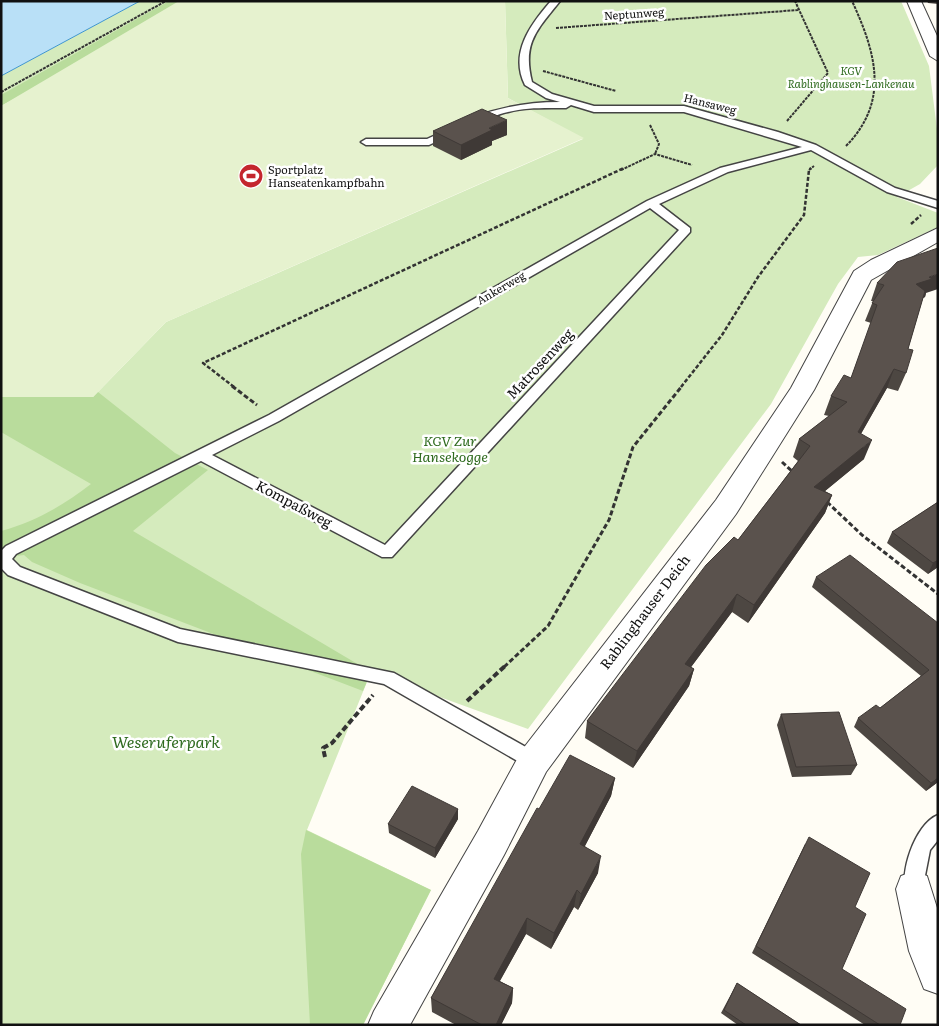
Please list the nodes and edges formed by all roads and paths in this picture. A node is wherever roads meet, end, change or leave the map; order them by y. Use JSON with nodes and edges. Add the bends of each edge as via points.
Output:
{"nodes":[{"id":1,"x":166,"y":1,"type":"edge"},
{"id":2,"x":556,"y":1,"type":"edge"},
{"id":3,"x":795,"y":1,"type":"edge"},
{"id":4,"x":852,"y":1,"type":"edge"},
{"id":5,"x":921,"y":5,"type":"edge"},
{"id":6,"x":798,"y":10,"type":"junction"},
{"id":7,"x":530,"y":30,"type":"junction"},
{"id":8,"x":938,"y":56,"type":"edge"},
{"id":9,"x":522,"y":65,"type":"junction"},
{"id":10,"x":618,"y":91,"type":"dead end"},
{"id":11,"x":1,"y":92,"type":"edge"},
{"id":12,"x":569,"y":103,"type":"junction"},
{"id":13,"x":638,"y":109,"type":"junction"},
{"id":14,"x":775,"y":134,"type":"junction"},
{"id":15,"x":366,"y":142,"type":"dead end"},
{"id":16,"x":812,"y":147,"type":"junction"},
{"id":17,"x":655,"y":154,"type":"junction"},
{"id":18,"x":828,"y":156,"type":"junction"},
{"id":19,"x":724,"y":170,"type":"junction"},
{"id":20,"x":652,"y":203,"type":"junction"},
{"id":21,"x":938,"y":205,"type":"edge"},
{"id":22,"x":938,"y":234,"type":"edge"},
{"id":23,"x":274,"y":418,"type":"junction"},
{"id":24,"x":765,"y":446,"type":"junction"},
{"id":25,"x":202,"y":455,"type":"junction"},
{"id":26,"x":800,"y":478,"type":"edge"},
{"id":27,"x":820,"y":497,"type":"edge"},
{"id":28,"x":387,"y":553,"type":"joint"},
{"id":29,"x":938,"y":594,"type":"edge"},
{"id":30,"x":388,"y":678,"type":"junction"},
{"id":31,"x":452,"y":714,"type":"junction"},
{"id":32,"x":326,"y":757,"type":"dead end"},
{"id":33,"x":534,"y":761,"type":"junction"},
{"id":34,"x":938,"y":824,"type":"edge"},
{"id":35,"x":914,"y":889,"type":"joint"},
{"id":36,"x":938,"y":975,"type":"edge"},
{"id":37,"x":388,"y":1025,"type":"edge"}],
"edges":[{"from":1,"to":11,"type":"path"},
{"from":2,"to":7,"type":"lane"},
{"from":3,"to":6,"type":"path"},
{"from":4,"to":18,"type":"path","via":[[861,19],[876,73],[872,108],[861,135]]},
{"from":5,"to":8,"type":"street"},
{"from":6,"to":7,"type":"path","name":"Neptunweg"},
{"from":6,"to":14,"type":"path","via":[[828,73]]},
{"from":7,"to":9,"type":"lane"},
{"from":9,"to":10,"type":"path"},
{"from":9,"to":12,"type":"lane","name":"Hansaweg","via":[[528,83]]},
{"from":12,"to":13,"type":"lane","name":"Hansaweg","via":[[594,109]]},
{"from":12,"to":15,"type":"lane","via":[[565,106],[506,109],[482,116],[429,142]]},
{"from":13,"to":14,"type":"lane","name":"Hansaweg","via":[[684,110]]},
{"from":13,"to":17,"type":"path","via":[[659,144]]},
{"from":14,"to":16,"type":"lane","name":"Hansaweg"},
{"from":16,"to":18,"type":"lane","name":"Hansaweg"},
{"from":16,"to":19,"type":"lane","name":"Ankerweg"},
{"from":17,"to":19,"type":"path","via":[[706,169]]},
{"from":17,"to":23,"type":"path","via":[[203,363]]},
{"from":18,"to":21,"type":"lane","name":"Hansaweg","via":[[891,190]]},
{"from":18,"to":31,"type":"path","via":[[809,170],[804,215],[758,277],[722,335],[633,447],[609,520],[548,626]]},
{"from":19,"to":20,"type":"lane","name":"Ankerweg"},
{"from":20,"to":23,"type":"lane","name":"Ankerweg"},
{"from":20,"to":28,"type":"lane","name":"Matrosenweg","via":[[686,230]]},
{"from":22,"to":24,"type":"street","name":"Rablinghauser Deich","via":[[862,276],[811,374]]},
{"from":23,"to":25,"type":"lane","name":"Ankerweg"},
{"from":24,"to":26,"type":"path"},
{"from":24,"to":33,"type":"street","name":"Rablinghauser Deich","via":[[726,507]]},
{"from":25,"to":28,"type":"lane","name":"Kompaßweg"},
{"from":25,"to":30,"type":"lane","name":"Ankerweg","via":[[11,550],[3,560],[14,571],[178,635]]},
{"from":27,"to":29,"type":"path","via":[[862,535]]},
{"from":30,"to":31,"type":"lane"},
{"from":30,"to":32,"type":"path","via":[[332,743],[323,748]]},
{"from":31,"to":33,"type":"lane"},
{"from":33,"to":37,"type":"street","name":"Rablinghauser Deich"},
{"from":34,"to":35,"type":"lane","via":[[921,846]]},
{"from":35,"to":36,"type":"street","via":[[928,950]]}]}
